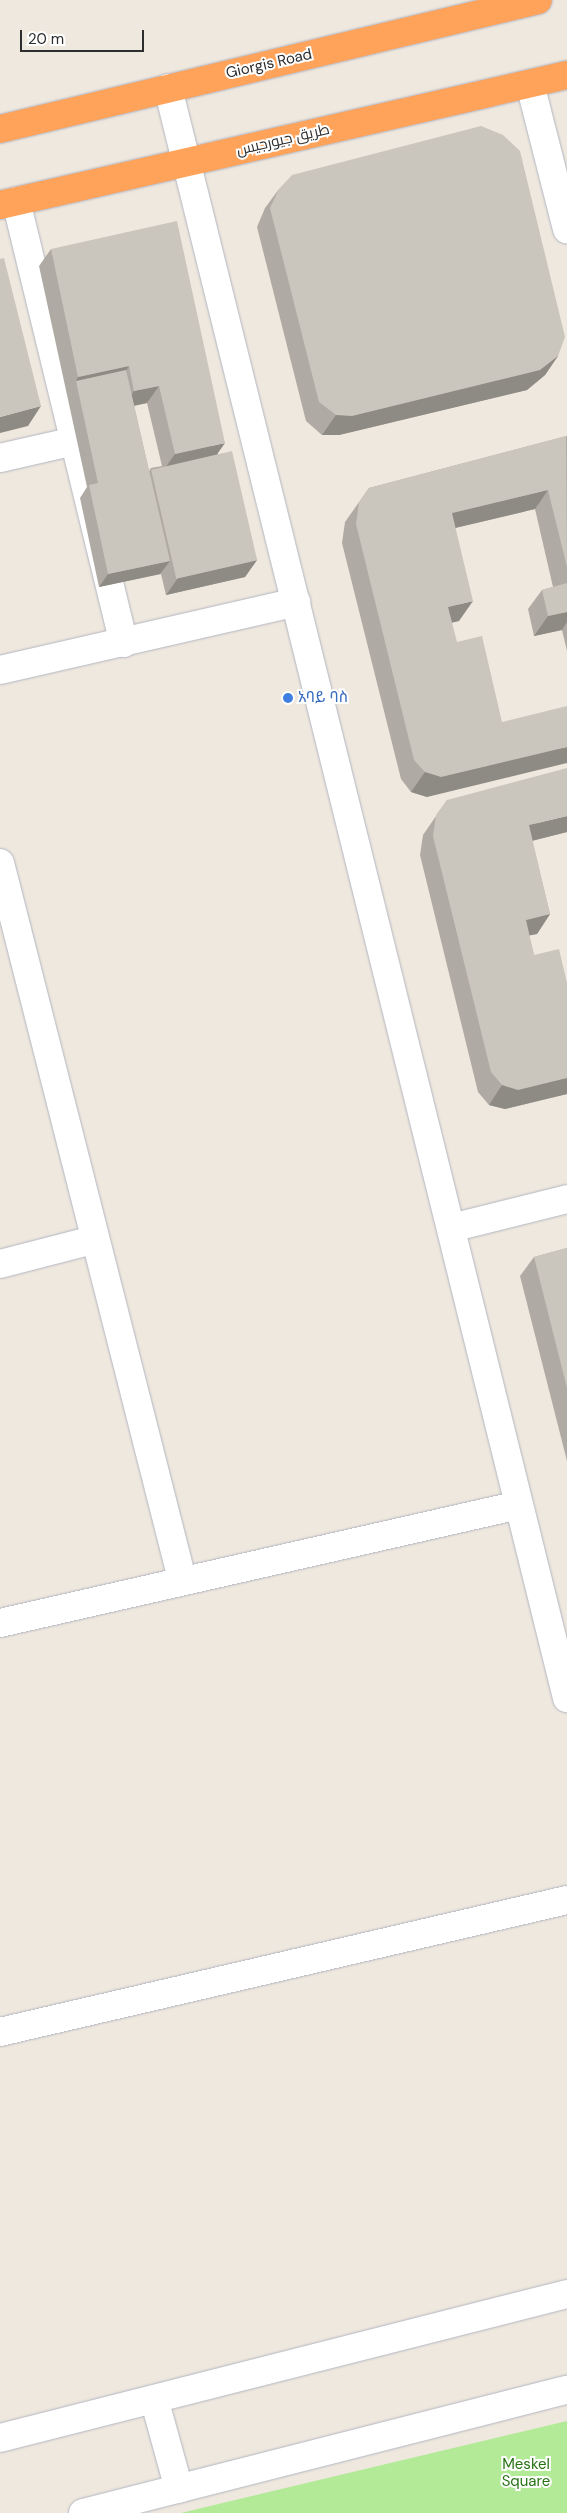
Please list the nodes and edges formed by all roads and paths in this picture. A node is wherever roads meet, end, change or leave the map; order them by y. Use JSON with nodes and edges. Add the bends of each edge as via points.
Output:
{"nodes":[{"id":1,"x":525,"y":2,"type":"edge"},
{"id":2,"x":567,"y":75,"type":"edge"},
{"id":3,"x":530,"y":84,"type":"junction"},
{"id":4,"x":168,"y":88,"type":"junction"},
{"id":5,"x":0,"y":129,"type":"edge"},
{"id":6,"x":187,"y":162,"type":"junction"},
{"id":7,"x":8,"y":203,"type":"edge"},
{"id":8,"x":567,"y":228,"type":"edge"},
{"id":9,"x":74,"y":441,"type":"junction"},
{"id":10,"x":0,"y":458,"type":"edge"},
{"id":11,"x":296,"y":602,"type":"junction"},
{"id":12,"x":124,"y":643,"type":"junction"},
{"id":13,"x":0,"y":670,"type":"edge"},
{"id":14,"x":0,"y":862,"type":"edge"},
{"id":15,"x":567,"y":1199,"type":"edge"},
{"id":16,"x":451,"y":1228,"type":"junction"},
{"id":17,"x":93,"y":1240,"type":"junction"},
{"id":18,"x":0,"y":1264,"type":"edge"},
{"id":19,"x":519,"y":1505,"type":"junction"},
{"id":20,"x":182,"y":1579,"type":"junction"},
{"id":21,"x":0,"y":1623,"type":"edge"},
{"id":22,"x":567,"y":1698,"type":"edge"},
{"id":23,"x":567,"y":1900,"type":"edge"},
{"id":24,"x":0,"y":2032,"type":"edge"},
{"id":25,"x":567,"y":2294,"type":"edge"},
{"id":26,"x":567,"y":2390,"type":"edge"},
{"id":27,"x":155,"y":2402,"type":"junction"},
{"id":28,"x":0,"y":2438,"type":"edge"},
{"id":29,"x":179,"y":2489,"type":"junction"},
{"id":30,"x":83,"y":2513,"type":"edge"}],
"edges":[{"from":1,"to":4,"type":"highway","name":"Giorgis Road"},
{"from":2,"to":3,"type":"highway","name":"طريق جيورجيس"},
{"from":3,"to":6,"type":"highway","name":"طريق جيورجيس"},
{"from":3,"to":8,"type":"street"},
{"from":4,"to":5,"type":"highway","name":"Giorgis Road"},
{"from":4,"to":6,"type":"street"},
{"from":6,"to":7,"type":"highway","name":"طريق جيورجيس"},
{"from":6,"to":11,"type":"street"},
{"from":7,"to":9,"type":"street"},
{"from":9,"to":10,"type":"street"},
{"from":9,"to":12,"type":"street"},
{"from":11,"to":12,"type":"street"},
{"from":11,"to":16,"type":"street"},
{"from":12,"to":13,"type":"street"},
{"from":14,"to":17,"type":"street"},
{"from":15,"to":16,"type":"street"},
{"from":16,"to":19,"type":"street"},
{"from":17,"to":18,"type":"street"},
{"from":17,"to":20,"type":"street"},
{"from":19,"to":20,"type":"street"},
{"from":19,"to":22,"type":"street"},
{"from":20,"to":21,"type":"street"},
{"from":23,"to":24,"type":"street"},
{"from":25,"to":27,"type":"street"},
{"from":26,"to":29,"type":"street"},
{"from":27,"to":28,"type":"street"},
{"from":27,"to":29,"type":"street"},
{"from":29,"to":30,"type":"street"}]}
